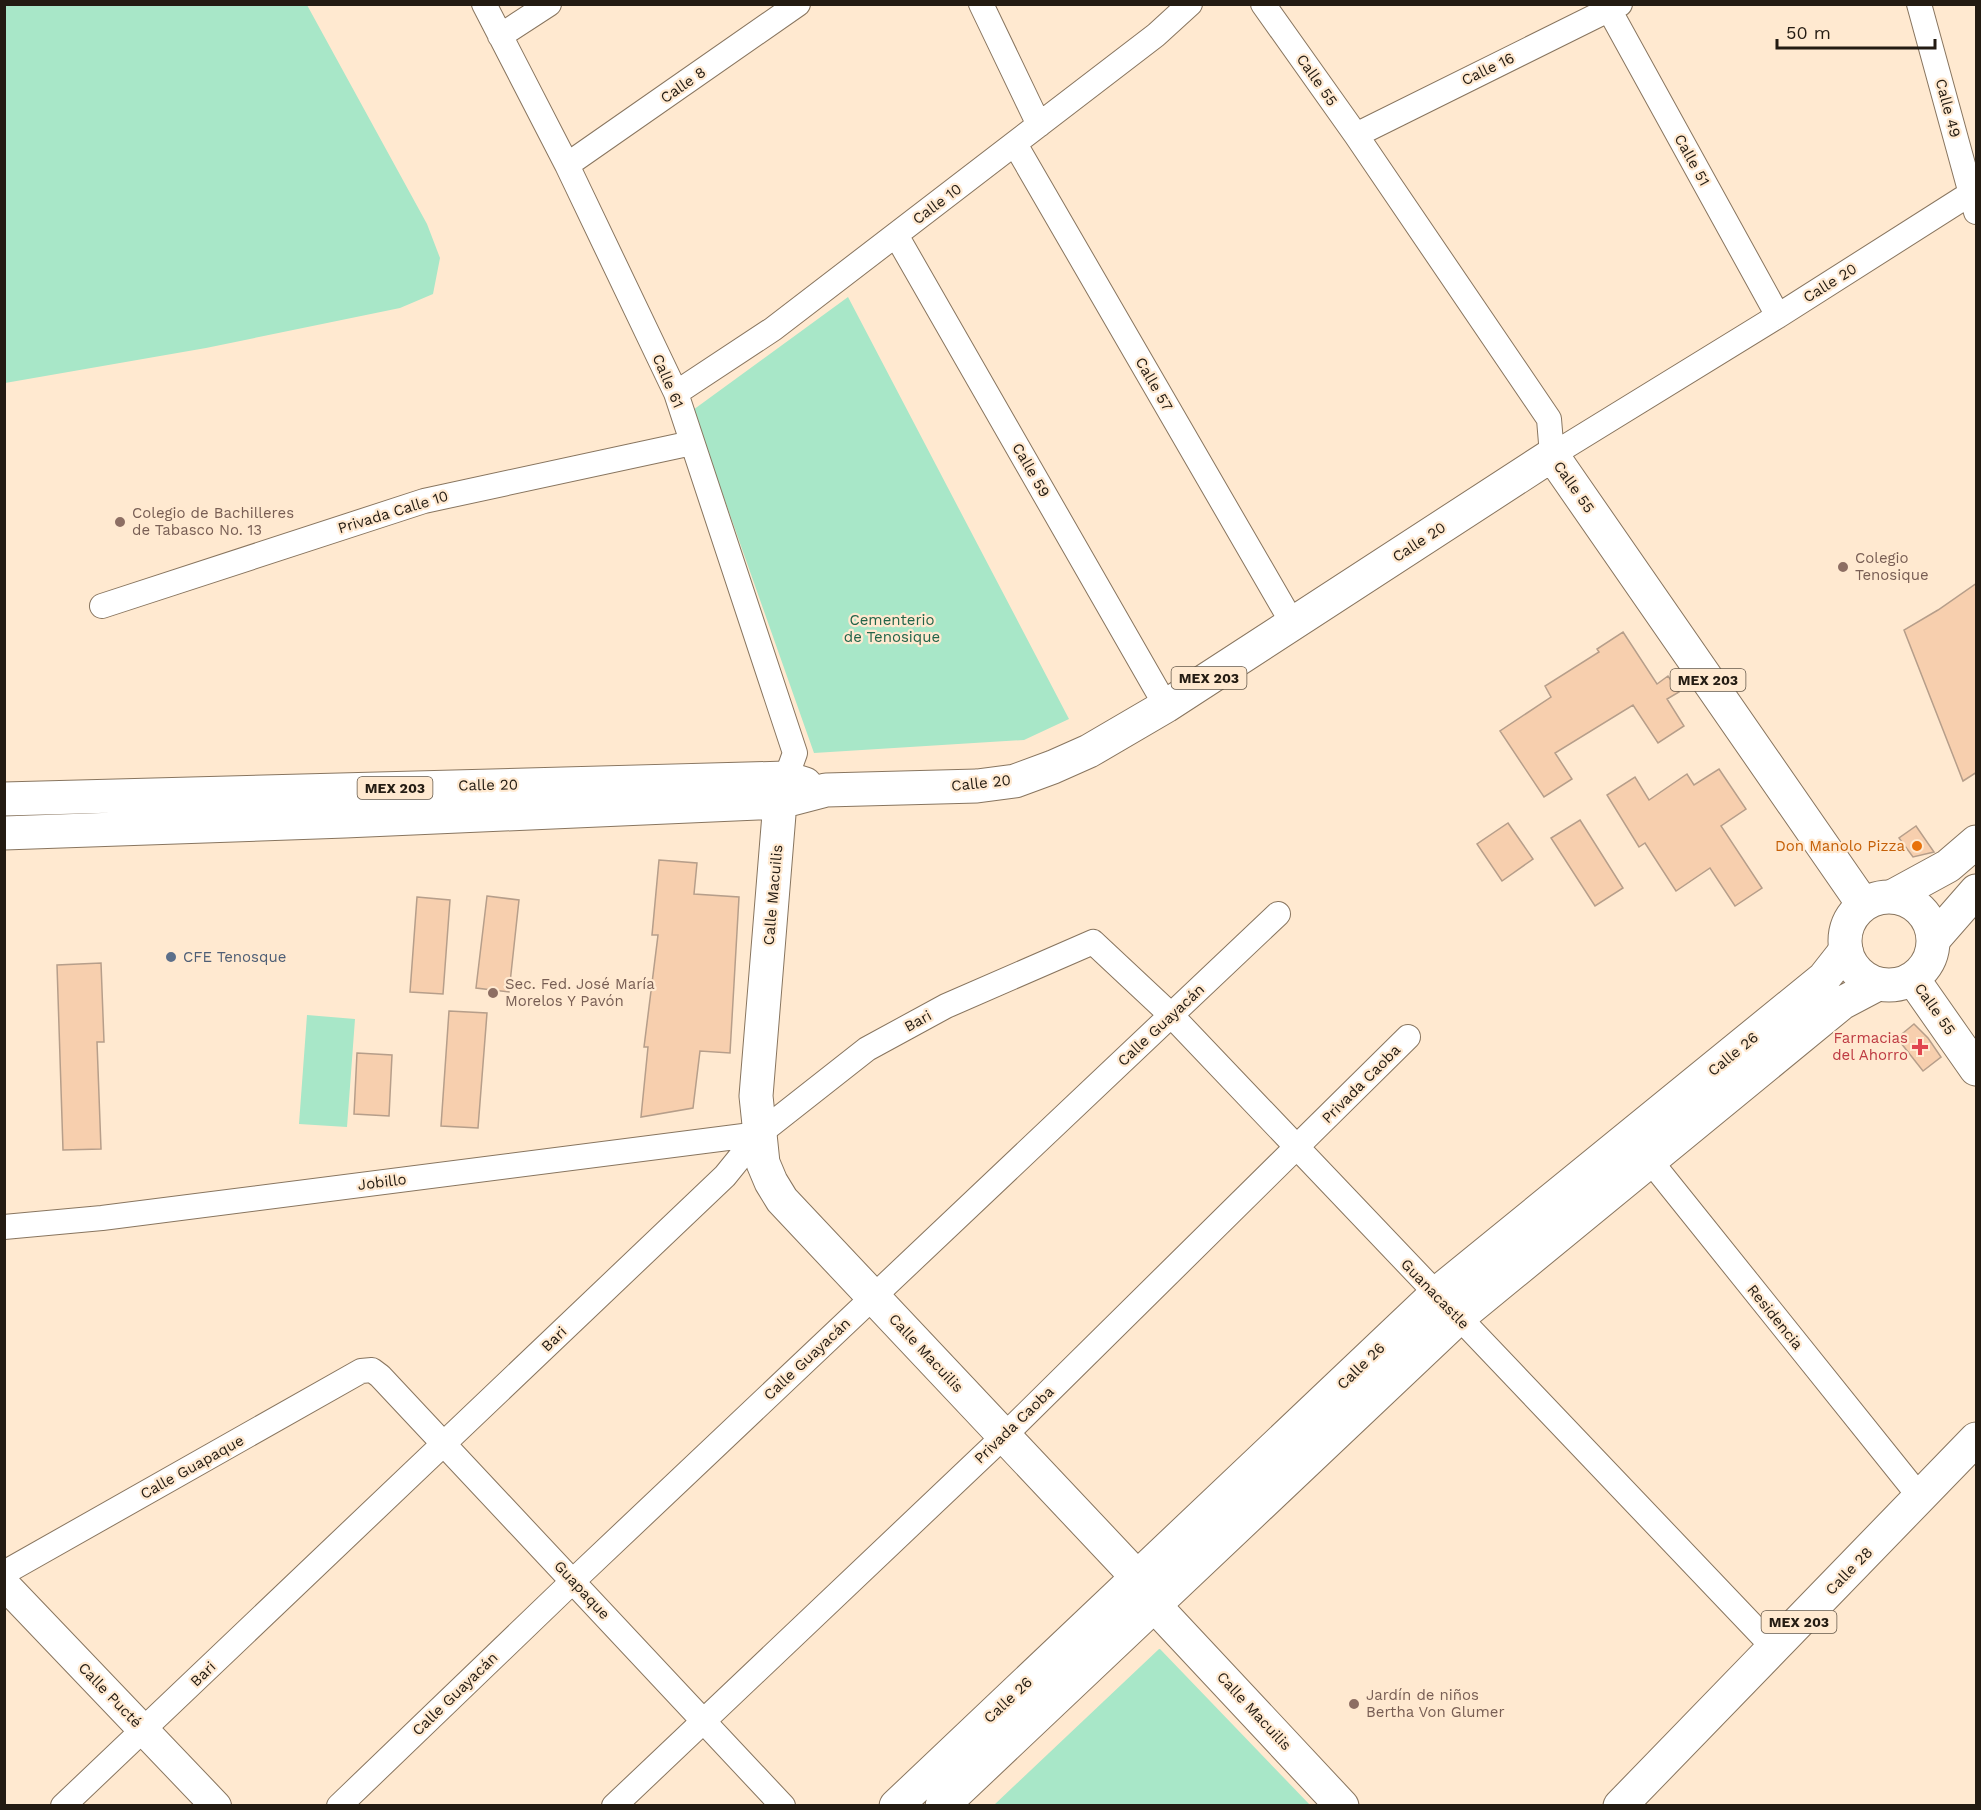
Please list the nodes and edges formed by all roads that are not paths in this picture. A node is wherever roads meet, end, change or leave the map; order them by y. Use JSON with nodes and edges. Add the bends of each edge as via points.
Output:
{"nodes":[{"id":1,"x":484,"y":4,"type":"edge"},
{"id":2,"x":549,"y":4,"type":"edge"},
{"id":3,"x":798,"y":4,"type":"edge"},
{"id":4,"x":981,"y":4,"type":"edge"},
{"id":5,"x":1190,"y":4,"type":"edge"},
{"id":6,"x":1263,"y":4,"type":"edge"},
{"id":7,"x":1919,"y":4,"type":"edge"},
{"id":8,"x":1612,"y":6,"type":"edge"},
{"id":9,"x":500,"y":36,"type":"junction"},
{"id":10,"x":1039,"y":125,"type":"junction"},
{"id":11,"x":1356,"y":135,"type":"junction"},
{"id":12,"x":1015,"y":144,"type":"junction"},
{"id":13,"x":567,"y":165,"type":"junction"},
{"id":14,"x":1975,"y":199,"type":"edge"},
{"id":15,"x":896,"y":235,"type":"junction"},
{"id":16,"x":1778,"y":316,"type":"junction"},
{"id":17,"x":676,"y":393,"type":"junction"},
{"id":18,"x":692,"y":443,"type":"junction"},
{"id":19,"x":1552,"y":455,"type":"junction"},
{"id":20,"x":102,"y":606,"type":"dead end"},
{"id":21,"x":1293,"y":624,"type":"junction"},
{"id":22,"x":1166,"y":706,"type":"junction"},
{"id":23,"x":344,"y":789,"type":"junction"},
{"id":24,"x":783,"y":790,"type":"junction"},
{"id":25,"x":4,"y":799,"type":"edge"},
{"id":26,"x":345,"y":821,"type":"junction"},
{"id":27,"x":4,"y":833,"type":"edge"},
{"id":28,"x":1977,"y":842,"type":"edge"},
{"id":29,"x":1977,"y":891,"type":"edge"},
{"id":30,"x":1878,"y":900,"type":"junction"},
{"id":31,"x":1278,"y":914,"type":"dead end"},
{"id":32,"x":1934,"y":939,"type":"junction"},
{"id":33,"x":1093,"y":942,"type":"joint"},
{"id":34,"x":1846,"y":950,"type":"junction"},
{"id":35,"x":1913,"y":979,"type":"junction"},
{"id":36,"x":1878,"y":984,"type":"junction"},
{"id":37,"x":1171,"y":1015,"type":"junction"},
{"id":38,"x":1408,"y":1037,"type":"dead end"},
{"id":39,"x":1977,"y":1069,"type":"edge"},
{"id":40,"x":759,"y":1134,"type":"junction"},
{"id":41,"x":1296,"y":1148,"type":"junction"},
{"id":42,"x":1640,"y":1149,"type":"junction"},
{"id":43,"x":4,"y":1227,"type":"edge"},
{"id":44,"x":1436,"y":1294,"type":"junction"},
{"id":45,"x":873,"y":1296,"type":"junction"},
{"id":46,"x":1458,"y":1318,"type":"junction"},
{"id":47,"x":380,"y":1376,"type":"joint"},
{"id":48,"x":1004,"y":1436,"type":"junction"},
{"id":49,"x":1977,"y":1439,"type":"edge"},
{"id":50,"x":444,"y":1444,"type":"junction"},
{"id":51,"x":1920,"y":1497,"type":"junction"},
{"id":52,"x":4,"y":1573,"type":"edge"},
{"id":53,"x":573,"y":1581,"type":"junction"},
{"id":54,"x":4,"y":1584,"type":"edge"},
{"id":55,"x":1146,"y":1591,"type":"junction"},
{"id":56,"x":1774,"y":1648,"type":"junction"},
{"id":57,"x":703,"y":1720,"type":"junction"},
{"id":58,"x":144,"y":1730,"type":"junction"},
{"id":59,"x":63,"y":1806,"type":"edge"},
{"id":60,"x":216,"y":1806,"type":"edge"},
{"id":61,"x":339,"y":1806,"type":"edge"},
{"id":62,"x":614,"y":1806,"type":"edge"},
{"id":63,"x":783,"y":1806,"type":"edge"},
{"id":64,"x":896,"y":1806,"type":"edge"},
{"id":65,"x":942,"y":1806,"type":"edge"},
{"id":66,"x":1342,"y":1806,"type":"edge"},
{"id":67,"x":1620,"y":1806,"type":"edge"}],
"edges":[{"from":1,"to":9,"type":"street","name":"Calle 61"},
{"from":2,"to":9,"type":"street"},
{"from":3,"to":13,"type":"street","name":"Calle 8"},
{"from":4,"to":10,"type":"street"},
{"from":5,"to":10,"type":"street","name":"Calle 10"},
{"from":6,"to":11,"type":"street","name":"Calle 55"},
{"from":7,"to":14,"type":"street","name":"Calle 49"},
{"from":8,"to":11,"type":"street","name":"Calle 16"},
{"from":8,"to":16,"type":"street","name":"Calle 51"},
{"from":9,"to":13,"type":"street","name":"Calle 61"},
{"from":10,"to":12,"type":"street","name":"Calle 10"},
{"from":11,"to":19,"type":"street","name":"Calle 55","via":[[1549,419]]},
{"from":12,"to":15,"type":"street","name":"Calle 10"},
{"from":12,"to":21,"type":"street","name":"Calle 57"},
{"from":13,"to":17,"type":"street","name":"Calle 61"},
{"from":14,"to":16,"type":"street","name":"Calle 20"},
{"from":15,"to":17,"type":"street","name":"Calle 10","via":[[773,329]]},
{"from":15,"to":22,"type":"street","name":"Calle 59"},
{"from":16,"to":19,"type":"street","name":"Calle 20"},
{"from":17,"to":18,"type":"street","name":"Calle 61"},
{"from":18,"to":20,"type":"street","name":"Privada Calle 10","via":[[424,501]]},
{"from":18,"to":24,"type":"street","name":"Calle 61","via":[[795,753]]},
{"from":19,"to":21,"type":"main road","name":"Calle 20","number":"MEX 203"},
{"from":19,"to":30,"type":"main road","name":"Calle 55","number":"MEX 203"},
{"from":21,"to":22,"type":"main road","name":"Calle 20","number":"MEX 203"},
{"from":22,"to":24,"type":"main road","name":"Calle 20","number":"MEX 203","via":[[1089,751],[1015,781],[977,786]]},
{"from":23,"to":24,"type":"main road","name":"Calle 20","number":"MEX 203"},
{"from":23,"to":25,"type":"main road","name":"Calle 20","number":"MEX 203"},
{"from":23,"to":26,"type":"main road"},
{"from":24,"to":26,"type":"main road","name":"Calle 20","number":"MEX 203"},
{"from":24,"to":40,"type":"main road","name":"Calle Macuilis","via":[[756,1096]]},
{"from":26,"to":27,"type":"main road","name":"Calle 20","number":"MEX 203"},
{"from":28,"to":30,"type":"main road","via":[[1948,866]]},
{"from":29,"to":32,"type":"main road"},
{"from":30,"to":32,"type":"main road","number":"MEX 203","via":[[1911,902],[1926,915]]},
{"from":30,"to":34,"type":"main road","via":[[1856,911],[1846,930]]},
{"from":31,"to":37,"type":"street","name":"Calle Guayacán"},
{"from":32,"to":35,"type":"main road","via":[[1925,968]]},
{"from":33,"to":37,"type":"street","name":"Guanacastle"},
{"from":33,"to":40,"type":"street","name":"Bari","via":[[946,1005],[867,1049]]},
{"from":34,"to":36,"type":"main road","via":[[1857,971]]},
{"from":34,"to":42,"type":"main road","name":"Calle 26","via":[[1824,978]]},
{"from":35,"to":36,"type":"main road","via":[[1902,984]]},
{"from":35,"to":39,"type":"main road","name":"Calle 55"},
{"from":36,"to":42,"type":"main road","name":"Calle 26","via":[[1842,1003]]},
{"from":37,"to":41,"type":"street","name":"Guanacastle"},
{"from":37,"to":45,"type":"street","name":"Calle Guayacán"},
{"from":38,"to":41,"type":"street","name":"Privada Caoba"},
{"from":40,"to":43,"type":"street","name":"Jobillo","via":[[102,1218]]},
{"from":40,"to":45,"type":"main road","name":"Calle Macuilis","via":[[762,1163],[782,1200]]},
{"from":40,"to":50,"type":"street","name":"Bari","via":[[725,1176]]},
{"from":41,"to":44,"type":"street","name":"Guanacastle"},
{"from":41,"to":48,"type":"street","name":"Privada Caoba"},
{"from":42,"to":44,"type":"main road","name":"Calle 26"},
{"from":42,"to":46,"type":"main road","name":"Calle 26"},
{"from":42,"to":51,"type":"street","name":"Residencia"},
{"from":44,"to":46,"type":"street","name":"Guanacastle"},
{"from":44,"to":55,"type":"main road","name":"Calle 26"},
{"from":45,"to":48,"type":"main road","name":"Calle Macuilis"},
{"from":45,"to":53,"type":"street","name":"Calle Guayacán"},
{"from":46,"to":55,"type":"main road","name":"Calle 26"},
{"from":46,"to":56,"type":"street","name":"Guanacastle"},
{"from":47,"to":50,"type":"street","name":"Guapaque"},
{"from":47,"to":52,"type":"street","name":"Calle Guapaque","via":[[372,1370],[361,1371]]},
{"from":48,"to":55,"type":"main road","name":"Calle Macuilis"},
{"from":48,"to":57,"type":"street","name":"Privada Caoba"},
{"from":49,"to":51,"type":"main road","name":"Calle 28","number":"MEX 203"},
{"from":50,"to":53,"type":"street","name":"Guapaque"},
{"from":50,"to":58,"type":"street","name":"Bari"},
{"from":51,"to":56,"type":"main road","name":"Calle 28","number":"MEX 203"},
{"from":53,"to":57,"type":"street","name":"Guapaque"},
{"from":53,"to":61,"type":"street","name":"Calle Guayacán"},
{"from":54,"to":58,"type":"street","name":"Calle Pucté"},
{"from":55,"to":64,"type":"main road","name":"Calle 26"},
{"from":55,"to":65,"type":"main road","name":"Calle 26"},
{"from":55,"to":66,"type":"main road","name":"Calle Macuilis"},
{"from":56,"to":67,"type":"main road","name":"Calle 28","number":"MEX 203"},
{"from":57,"to":62,"type":"street","name":"Privada Caoba"},
{"from":57,"to":63,"type":"street","name":"Guapaque"},
{"from":58,"to":59,"type":"street","name":"Bari"},
{"from":58,"to":60,"type":"street","name":"Calle Pucté"}]}
